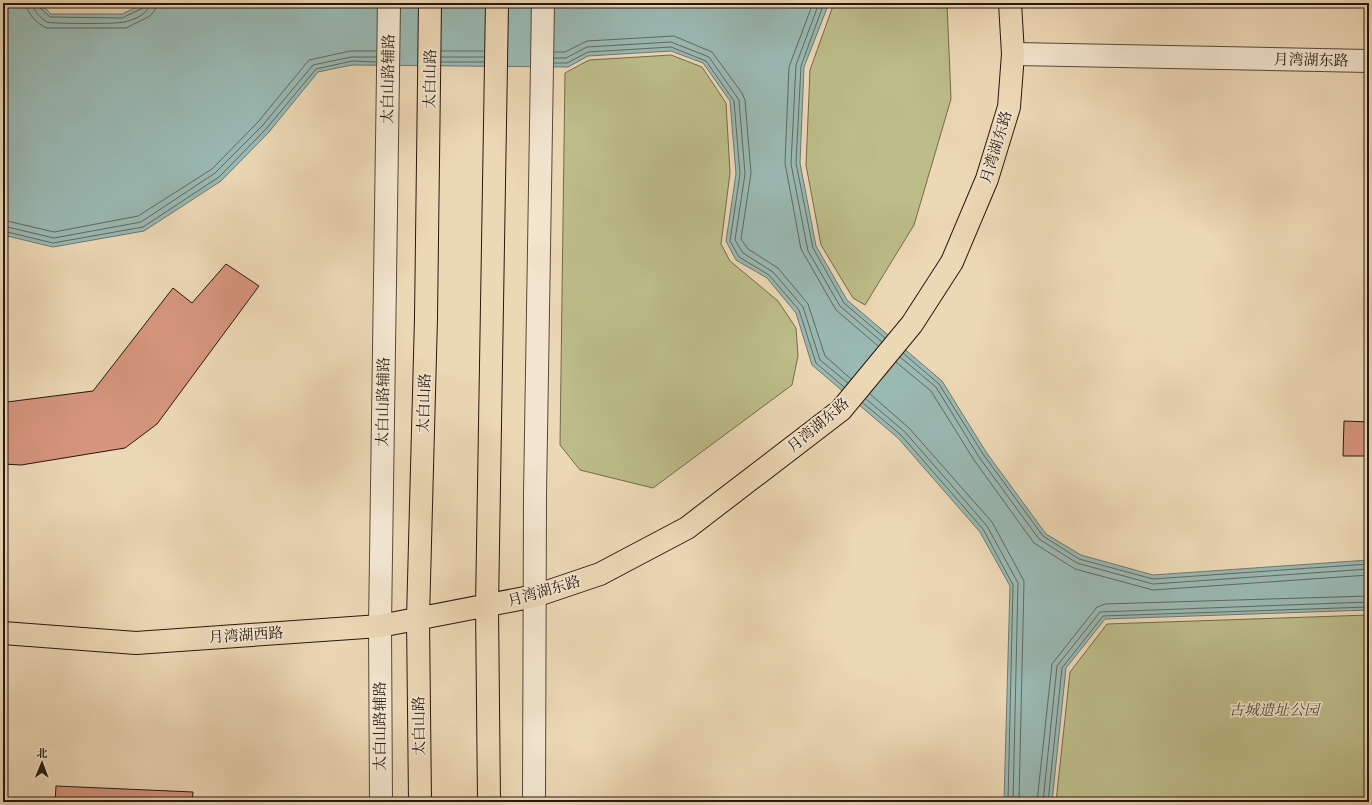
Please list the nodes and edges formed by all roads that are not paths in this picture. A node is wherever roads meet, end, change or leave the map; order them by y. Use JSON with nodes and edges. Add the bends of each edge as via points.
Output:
{"nodes":[{"id":1,"x":389,"y":3,"type":"edge"},
{"id":2,"x":430,"y":3,"type":"edge"},
{"id":3,"x":497,"y":3,"type":"edge"},
{"id":4,"x":543,"y":3,"type":"edge"},
{"id":5,"x":1010,"y":3,"type":"edge"},
{"id":6,"x":1013,"y":54,"type":"junction"},
{"id":7,"x":1369,"y":61,"type":"edge"},
{"id":8,"x":535,"y":596,"type":"junction"},
{"id":9,"x":487,"y":606,"type":"junction"},
{"id":10,"x":418,"y":618,"type":"junction"},
{"id":11,"x":380,"y":626,"type":"junction"},
{"id":12,"x":3,"y":633,"type":"edge"},
{"id":13,"x":381,"y":802,"type":"edge"},
{"id":14,"x":420,"y":802,"type":"edge"},
{"id":15,"x":489,"y":802,"type":"edge"},
{"id":16,"x":534,"y":802,"type":"edge"}],
"edges":[{"from":1,"to":11,"type":"street","name":"太白山路辅路"},
{"from":2,"to":10,"type":"main road","name":"太白山路","via":[[426,318]]},
{"from":3,"to":9,"type":"main road"},
{"from":4,"to":8,"type":"street"},
{"from":5,"to":6,"type":"main road","name":"月湾湖东路"},
{"from":6,"to":7,"type":"street","name":"月湾湖东路"},
{"from":6,"to":8,"type":"main road","name":"月湾湖东路","via":[[1009,107],[987,179],[952,262],[912,324],[841,410],[687,528],[600,574]]},
{"from":8,"to":9,"type":"main road","name":"月湾湖东路"},
{"from":8,"to":16,"type":"street"},
{"from":9,"to":10,"type":"main road","name":"月湾湖西路"},
{"from":9,"to":15,"type":"main road"},
{"from":10,"to":11,"type":"main road","name":"月湾湖西路"},
{"from":10,"to":14,"type":"main road","name":"太白山路"},
{"from":11,"to":12,"type":"main road","name":"月湾湖西路","via":[[136,643]]},
{"from":11,"to":13,"type":"street","name":"太白山路辅路"}]}
